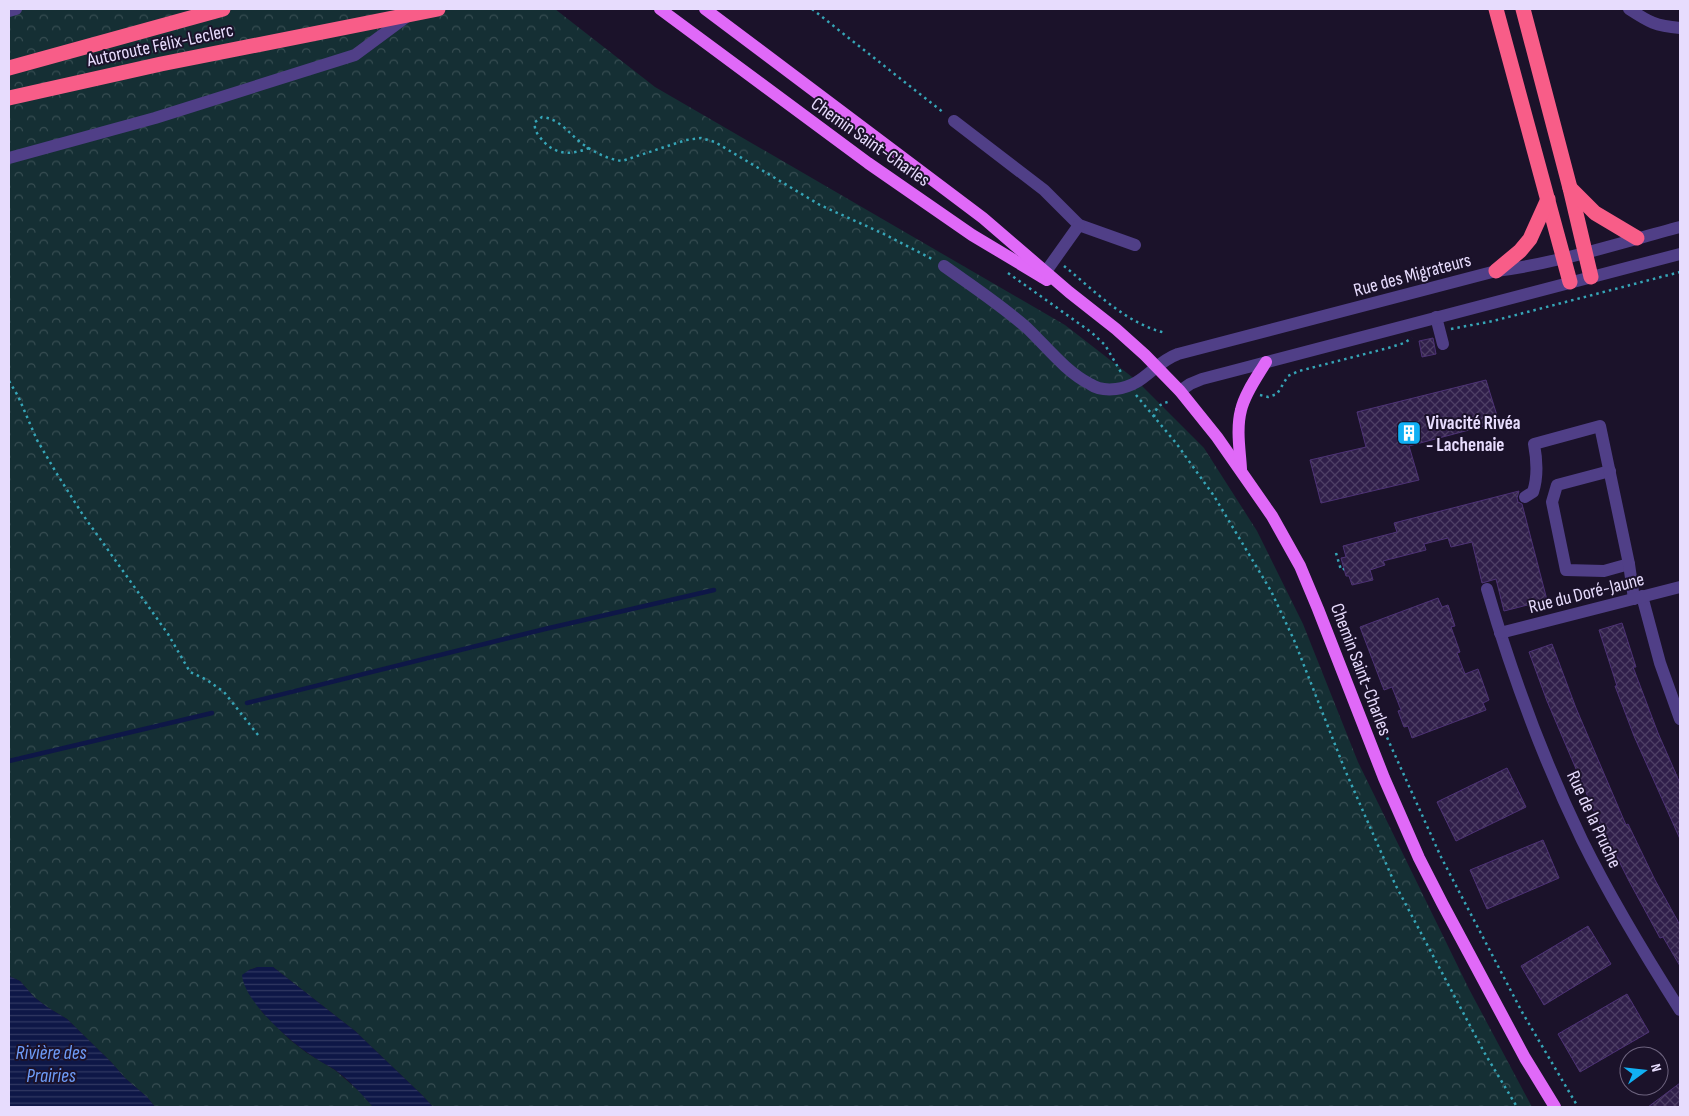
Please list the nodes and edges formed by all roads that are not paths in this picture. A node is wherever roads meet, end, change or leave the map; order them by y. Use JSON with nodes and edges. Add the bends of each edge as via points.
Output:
{"nodes":[{"id":1,"x":16,"y":9,"type":"edge"},
{"id":2,"x":223,"y":9,"type":"edge"},
{"id":3,"x":438,"y":9,"type":"edge"},
{"id":4,"x":660,"y":9,"type":"edge"},
{"id":5,"x":1496,"y":9,"type":"edge"},
{"id":6,"x":1523,"y":9,"type":"edge"},
{"id":7,"x":1629,"y":9,"type":"edge"},
{"id":8,"x":706,"y":10,"type":"edge"},
{"id":9,"x":9,"y":11,"type":"edge"},
{"id":10,"x":411,"y":14,"type":"junction"},
{"id":11,"x":1680,"y":28,"type":"edge"},
{"id":12,"x":9,"y":68,"type":"edge"},
{"id":13,"x":9,"y":98,"type":"edge"},
{"id":14,"x":954,"y":120,"type":"road end"},
{"id":15,"x":9,"y":158,"type":"edge"},
{"id":16,"x":1570,"y":188,"type":"junction"},
{"id":17,"x":1548,"y":199,"type":"junction"},
{"id":18,"x":1079,"y":224,"type":"junction"},
{"id":19,"x":1680,"y":228,"type":"edge"},
{"id":20,"x":1637,"y":238,"type":"junction"},
{"id":21,"x":1135,"y":246,"type":"dead end"},
{"id":22,"x":1584,"y":252,"type":"junction"},
{"id":23,"x":1680,"y":254,"type":"edge"},
{"id":24,"x":1564,"y":258,"type":"junction"},
{"id":25,"x":944,"y":266,"type":"road end"},
{"id":26,"x":1496,"y":271,"type":"junction"},
{"id":27,"x":1044,"y":274,"type":"junction"},
{"id":28,"x":1591,"y":277,"type":"junction"},
{"id":29,"x":1570,"y":282,"type":"junction"},
{"id":30,"x":1436,"y":317,"type":"junction"},
{"id":31,"x":1443,"y":344,"type":"dead end"},
{"id":32,"x":1266,"y":362,"type":"junction"},
{"id":33,"x":1156,"y":366,"type":"junction"},
{"id":34,"x":1180,"y":391,"type":"junction"},
{"id":35,"x":1241,"y":469,"type":"junction"},
{"id":36,"x":1610,"y":471,"type":"junction"},
{"id":37,"x":1525,"y":497,"type":"dead end"},
{"id":38,"x":1629,"y":564,"type":"junction"},
{"id":39,"x":1680,"y":587,"type":"edge"},
{"id":40,"x":1487,"y":589,"type":"dead end"},
{"id":41,"x":1638,"y":598,"type":"junction"},
{"id":42,"x":1500,"y":633,"type":"junction"},
{"id":43,"x":1680,"y":719,"type":"edge"},
{"id":44,"x":1680,"y":1010,"type":"edge"},
{"id":45,"x":1555,"y":1107,"type":"edge"}],
"edges":[{"from":1,"to":9,"type":"street"},
{"from":2,"to":12,"type":"highway","name":"Autoroute Félix-Leclerc"},
{"from":3,"to":10,"type":"highway","name":"Autoroute Félix-Leclerc"},
{"from":4,"to":27,"type":"main road","name":"Chemin Saint-Charles","via":[[868,163],[972,235]]},
{"from":5,"to":17,"type":"highway"},
{"from":6,"to":16,"type":"highway"},
{"from":7,"to":11,"type":"street","via":[[1661,26]]},
{"from":8,"to":27,"type":"main road","name":"Chemin Saint-Charles","via":[[976,213]]},
{"from":10,"to":13,"type":"highway","name":"Autoroute Félix-Leclerc"},
{"from":10,"to":15,"type":"street","via":[[355,55],[155,118]]},
{"from":14,"to":18,"type":"street","via":[[1044,190]]},
{"from":16,"to":20,"type":"highway","via":[[1595,213]]},
{"from":16,"to":22,"type":"highway"},
{"from":17,"to":24,"type":"highway"},
{"from":17,"to":26,"type":"highway","via":[[1530,240]]},
{"from":18,"to":21,"type":"street"},
{"from":18,"to":27,"type":"street"},
{"from":19,"to":20,"type":"street","name":"Rue des Migrateurs"},
{"from":20,"to":22,"type":"street","name":"Rue des Migrateurs"},
{"from":22,"to":24,"type":"street","name":"Rue des Migrateurs"},
{"from":22,"to":28,"type":"highway"},
{"from":23,"to":28,"type":"street"},
{"from":24,"to":26,"type":"street","name":"Rue des Migrateurs"},
{"from":24,"to":29,"type":"highway"},
{"from":25,"to":33,"type":"street","name":"Rue des Migrateurs","via":[[1018,321],[1090,385],[1115,389],[1130,386]]},
{"from":26,"to":33,"type":"street","name":"Rue des Migrateurs","via":[[1178,354]]},
{"from":27,"to":33,"type":"main road","name":"Chemin Saint-Charles","via":[[1116,329]]},
{"from":28,"to":29,"type":"street"},
{"from":29,"to":30,"type":"street"},
{"from":30,"to":31,"type":"street"},
{"from":30,"to":32,"type":"street"},
{"from":32,"to":34,"type":"street","via":[[1202,379]]},
{"from":32,"to":35,"type":"main road","via":[[1248,390],[1241,410]]},
{"from":33,"to":34,"type":"main road","name":"Chemin Saint-Charles"},
{"from":34,"to":35,"type":"main road","name":"Chemin Saint-Charles"},
{"from":35,"to":45,"type":"main road","name":"Chemin Saint-Charles","via":[[1305,576],[1384,778],[1430,880],[1525,1058]]},
{"from":36,"to":37,"type":"street","via":[[1600,426],[1534,444],[1536,484],[1533,492]]},
{"from":36,"to":38,"type":"street"},
{"from":36,"to":38,"type":"street","via":[[1557,485],[1552,502],[1566,570],[1604,572]]},
{"from":38,"to":41,"type":"street"},
{"from":39,"to":41,"type":"street","name":"Rue du Doré-Jaune"},
{"from":40,"to":42,"type":"street","name":"Rue de la Pruche"},
{"from":41,"to":42,"type":"street","name":"Rue du Doré-Jaune"},
{"from":41,"to":43,"type":"street"},
{"from":42,"to":44,"type":"street","name":"Rue de la Pruche","via":[[1525,707],[1582,840],[1630,930]]}]}
